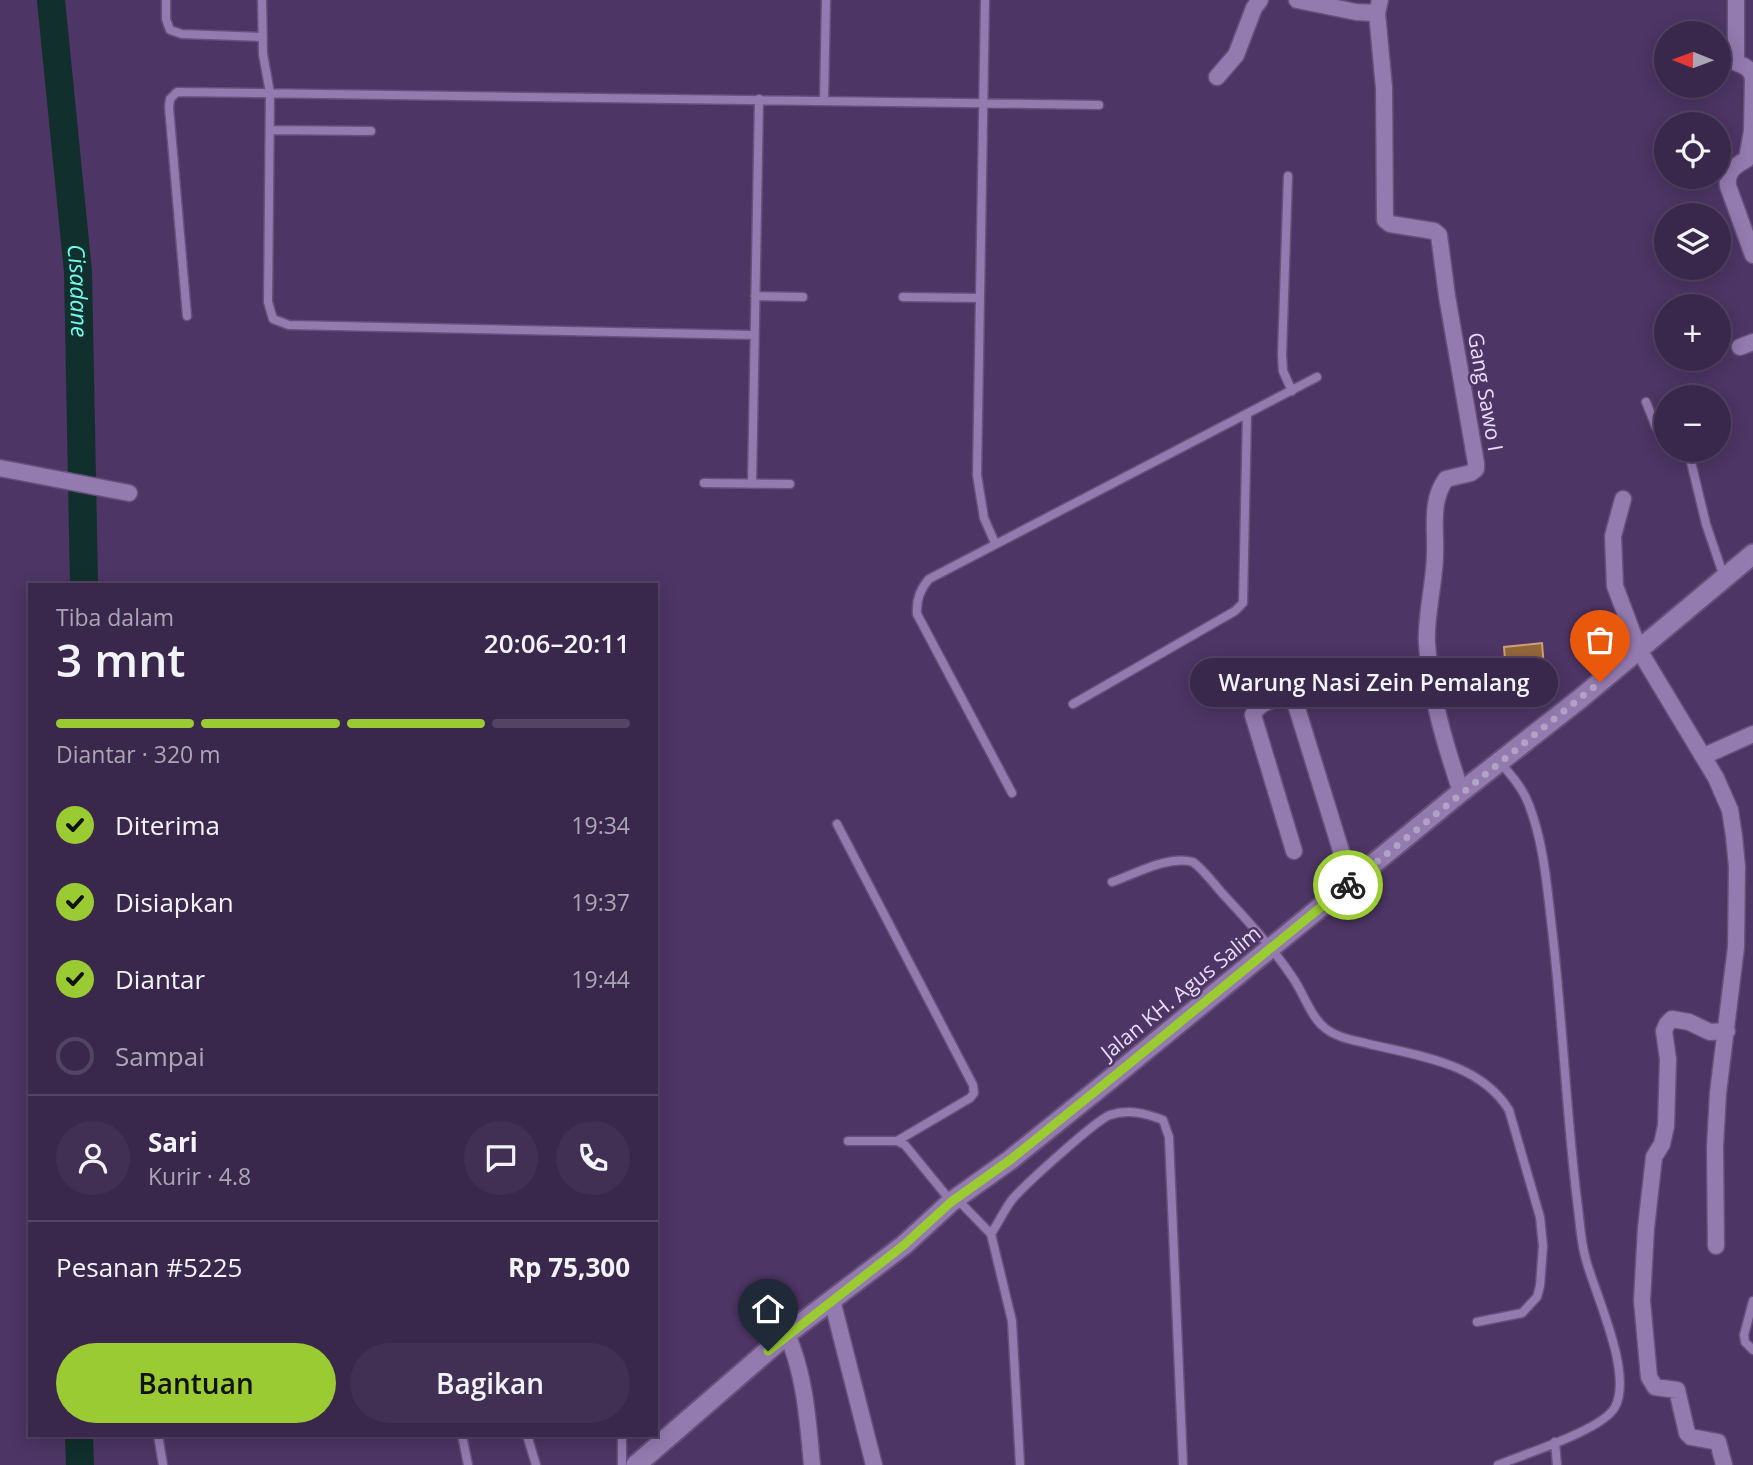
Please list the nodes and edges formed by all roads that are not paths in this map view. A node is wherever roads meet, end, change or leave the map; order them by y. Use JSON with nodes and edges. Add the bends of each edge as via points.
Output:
{"nodes":[{"id":1,"x":166,"y":0,"type":"edge"},
{"id":2,"x":262,"y":0,"type":"edge"},
{"id":3,"x":826,"y":0,"type":"edge"},
{"id":4,"x":985,"y":0,"type":"edge"},
{"id":5,"x":1260,"y":0,"type":"edge"},
{"id":6,"x":1297,"y":0,"type":"edge"},
{"id":7,"x":1735,"y":0,"type":"edge"},
{"id":8,"x":1379,"y":7,"type":"edge"},
{"id":9,"x":262,"y":37,"type":"junction"},
{"id":10,"x":1217,"y":77,"type":"dead end"},
{"id":11,"x":270,"y":93,"type":"junction"},
{"id":12,"x":759,"y":99,"type":"junction"},
{"id":13,"x":824,"y":100,"type":"junction"},
{"id":14,"x":983,"y":103,"type":"junction"},
{"id":15,"x":1099,"y":105,"type":"dead end"},
{"id":16,"x":270,"y":130,"type":"junction"},
{"id":17,"x":371,"y":131,"type":"dead end"},
{"id":18,"x":1288,"y":176,"type":"dead end"},
{"id":19,"x":1753,"y":255,"type":"edge"},
{"id":20,"x":755,"y":296,"type":"junction"},
{"id":21,"x":803,"y":297,"type":"dead end"},
{"id":22,"x":903,"y":297,"type":"dead end"},
{"id":23,"x":980,"y":298,"type":"junction"},
{"id":24,"x":187,"y":316,"type":"dead end"},
{"id":25,"x":754,"y":335,"type":"junction"},
{"id":26,"x":1317,"y":377,"type":"dead end"},
{"id":27,"x":1292,"y":391,"type":"junction"},
{"id":28,"x":1646,"y":402,"type":"dead end"},
{"id":29,"x":1247,"y":414,"type":"junction"},
{"id":30,"x":1654,"y":422,"type":"edge"},
{"id":31,"x":1691,"y":462,"type":"edge"},
{"id":32,"x":0,"y":468,"type":"edge"},
{"id":33,"x":704,"y":483,"type":"dead end"},
{"id":34,"x":752,"y":484,"type":"junction"},
{"id":35,"x":790,"y":484,"type":"dead end"},
{"id":36,"x":129,"y":493,"type":"dead end"},
{"id":37,"x":1623,"y":499,"type":"dead end"},
{"id":38,"x":995,"y":543,"type":"junction"},
{"id":39,"x":1753,"y":554,"type":"edge"},
{"id":40,"x":1724,"y":577,"type":"junction"},
{"id":41,"x":1639,"y":650,"type":"junction"},
{"id":42,"x":1073,"y":704,"type":"dead end"},
{"id":43,"x":1753,"y":734,"type":"edge"},
{"id":44,"x":1704,"y":756,"type":"junction"},
{"id":45,"x":1499,"y":761,"type":"junction"},
{"id":46,"x":1461,"y":792,"type":"junction"},
{"id":47,"x":1012,"y":793,"type":"dead end"},
{"id":48,"x":837,"y":824,"type":"dead end"},
{"id":49,"x":1294,"y":851,"type":"dead end"},
{"id":50,"x":1112,"y":882,"type":"dead end"},
{"id":51,"x":1350,"y":883,"type":"junction"},
{"id":52,"x":1270,"y":949,"type":"junction"},
{"id":53,"x":1727,"y":1031,"type":"junction"},
{"id":54,"x":897,"y":1140,"type":"junction"},
{"id":55,"x":848,"y":1141,"type":"dead end"},
{"id":56,"x":954,"y":1200,"type":"junction"},
{"id":57,"x":991,"y":1234,"type":"junction"},
{"id":58,"x":1716,"y":1246,"type":"dead end"},
{"id":59,"x":832,"y":1300,"type":"junction"},
{"id":60,"x":1753,"y":1301,"type":"edge"},
{"id":61,"x":1478,"y":1322,"type":"dead end"},
{"id":62,"x":787,"y":1335,"type":"junction"},
{"id":63,"x":1753,"y":1350,"type":"edge"},
{"id":64,"x":158,"y":1437,"type":"edge"},
{"id":65,"x":462,"y":1437,"type":"edge"},
{"id":66,"x":528,"y":1437,"type":"edge"},
{"id":67,"x":622,"y":1437,"type":"edge"},
{"id":68,"x":1555,"y":1442,"type":"junction"},
{"id":69,"x":163,"y":1465,"type":"edge"},
{"id":70,"x":468,"y":1465,"type":"edge"},
{"id":71,"x":536,"y":1465,"type":"edge"},
{"id":72,"x":622,"y":1465,"type":"edge"},
{"id":73,"x":636,"y":1465,"type":"edge"},
{"id":74,"x":812,"y":1465,"type":"edge"},
{"id":75,"x":874,"y":1465,"type":"edge"},
{"id":76,"x":1020,"y":1465,"type":"edge"},
{"id":77,"x":1183,"y":1465,"type":"edge"},
{"id":78,"x":1498,"y":1465,"type":"edge"},
{"id":79,"x":1557,"y":1465,"type":"edge"},
{"id":80,"x":1724,"y":1465,"type":"edge"}],
"edges":[{"from":1,"to":9,"type":"lane","via":[[170,30]]},
{"from":2,"to":9,"type":"lane"},
{"from":3,"to":13,"type":"lane"},
{"from":4,"to":14,"type":"lane"},
{"from":5,"to":10,"type":"street","via":[[1236,55]]},
{"from":6,"to":8,"type":"street","via":[[1356,12]]},
{"from":7,"to":19,"type":"street","via":[[1737,63],[1748,67],[1753,79],[1752,131],[1747,159],[1727,177]]},
{"from":8,"to":46,"type":"street","name":"Gang Sawo I","via":[[1385,220],[1439,235],[1476,463],[1471,473],[1446,480],[1439,488],[1426,642],[1435,703]]},
{"from":9,"to":11,"type":"lane"},
{"from":11,"to":12,"type":"lane"},
{"from":11,"to":16,"type":"lane"},
{"from":11,"to":24,"type":"lane","via":[[177,92],[170,99]]},
{"from":12,"to":13,"type":"lane"},
{"from":12,"to":20,"type":"lane"},
{"from":13,"to":14,"type":"lane"},
{"from":14,"to":15,"type":"lane"},
{"from":14,"to":23,"type":"lane"},
{"from":16,"to":17,"type":"lane"},
{"from":16,"to":25,"type":"lane","via":[[268,302],[273,318],[289,325]]},
{"from":18,"to":27,"type":"lane","via":[[1282,355]]},
{"from":20,"to":21,"type":"lane"},
{"from":20,"to":25,"type":"lane"},
{"from":22,"to":23,"type":"lane"},
{"from":23,"to":38,"type":"lane","via":[[977,475],[984,518]]},
{"from":25,"to":34,"type":"lane"},
{"from":26,"to":27,"type":"lane"},
{"from":27,"to":29,"type":"lane"},
{"from":28,"to":30,"type":"lane"},
{"from":29,"to":38,"type":"lane"},
{"from":29,"to":42,"type":"lane","via":[[1242,603]]},
{"from":31,"to":40,"type":"lane"},
{"from":32,"to":36,"type":"street"},
{"from":33,"to":34,"type":"lane"},
{"from":34,"to":35,"type":"lane"},
{"from":37,"to":41,"type":"street","via":[[1613,536],[1613,571]]},
{"from":38,"to":47,"type":"lane","via":[[929,579],[916,605]]},
{"from":39,"to":40,"type":"street","name":"Jalan KH. Agus Salim"},
{"from":40,"to":41,"type":"street","name":"Jalan KH. Agus Salim"},
{"from":41,"to":44,"type":"street"},
{"from":41,"to":45,"type":"street","name":"Jalan KH. Agus Salim"},
{"from":43,"to":44,"type":"street"},
{"from":44,"to":53,"type":"street","via":[[1730,810],[1737,867],[1736,947]]},
{"from":45,"to":46,"type":"street","name":"Jalan KH. Agus Salim"},
{"from":45,"to":68,"type":"lane","via":[[1528,802],[1538,835],[1557,968],[1578,1213],[1585,1258],[1622,1378],[1615,1408],[1607,1417]]},
{"from":46,"to":51,"type":"street","name":"Jalan KH. Agus Salim"},
{"from":48,"to":54,"type":"lane","via":[[973,1085],[970,1098]]},
{"from":49,"to":51,"type":"street","via":[[1253,715],[1257,708],[1286,697],[1296,705]]},
{"from":50,"to":52,"type":"lane","via":[[1167,863],[1193,862]]},
{"from":51,"to":52,"type":"street","name":"Jalan KH. Agus Salim"},
{"from":52,"to":56,"type":"street","name":"Jalan KH. Agus Salim","via":[[1010,1160]]},
{"from":52,"to":61,"type":"lane","via":[[1324,1027],[1348,1039],[1418,1053],[1457,1068],[1496,1093],[1509,1110],[1540,1217],[1540,1286],[1537,1297],[1522,1313]]},
{"from":53,"to":58,"type":"street","via":[[1715,1147]]},
{"from":53,"to":80,"type":"street","via":[[1710,1032],[1672,1018],[1664,1031],[1666,1126],[1654,1157],[1642,1301],[1648,1377],[1655,1387],[1677,1390],[1688,1433],[1718,1442]]},
{"from":54,"to":55,"type":"lane"},
{"from":54,"to":56,"type":"lane"},
{"from":56,"to":57,"type":"lane"},
{"from":56,"to":59,"type":"street","name":"Jalan KH. Agus Salim"},
{"from":57,"to":76,"type":"lane","via":[[1012,1321]]},
{"from":57,"to":77,"type":"lane","via":[[1012,1200],[1107,1116],[1144,1113],[1163,1120],[1169,1136]]},
{"from":59,"to":62,"type":"street","name":"Jalan KH. Agus Salim"},
{"from":59,"to":75,"type":"street"},
{"from":60,"to":63,"type":"lane","via":[[1744,1335]]},
{"from":62,"to":73,"type":"street","name":"Jalan KH. Agus Salim"},
{"from":62,"to":74,"type":"street","via":[[807,1409]]},
{"from":64,"to":69,"type":"lane"},
{"from":65,"to":70,"type":"lane"},
{"from":66,"to":71,"type":"lane"},
{"from":67,"to":72,"type":"lane"},
{"from":68,"to":78,"type":"lane"},
{"from":68,"to":79,"type":"lane"}]}
